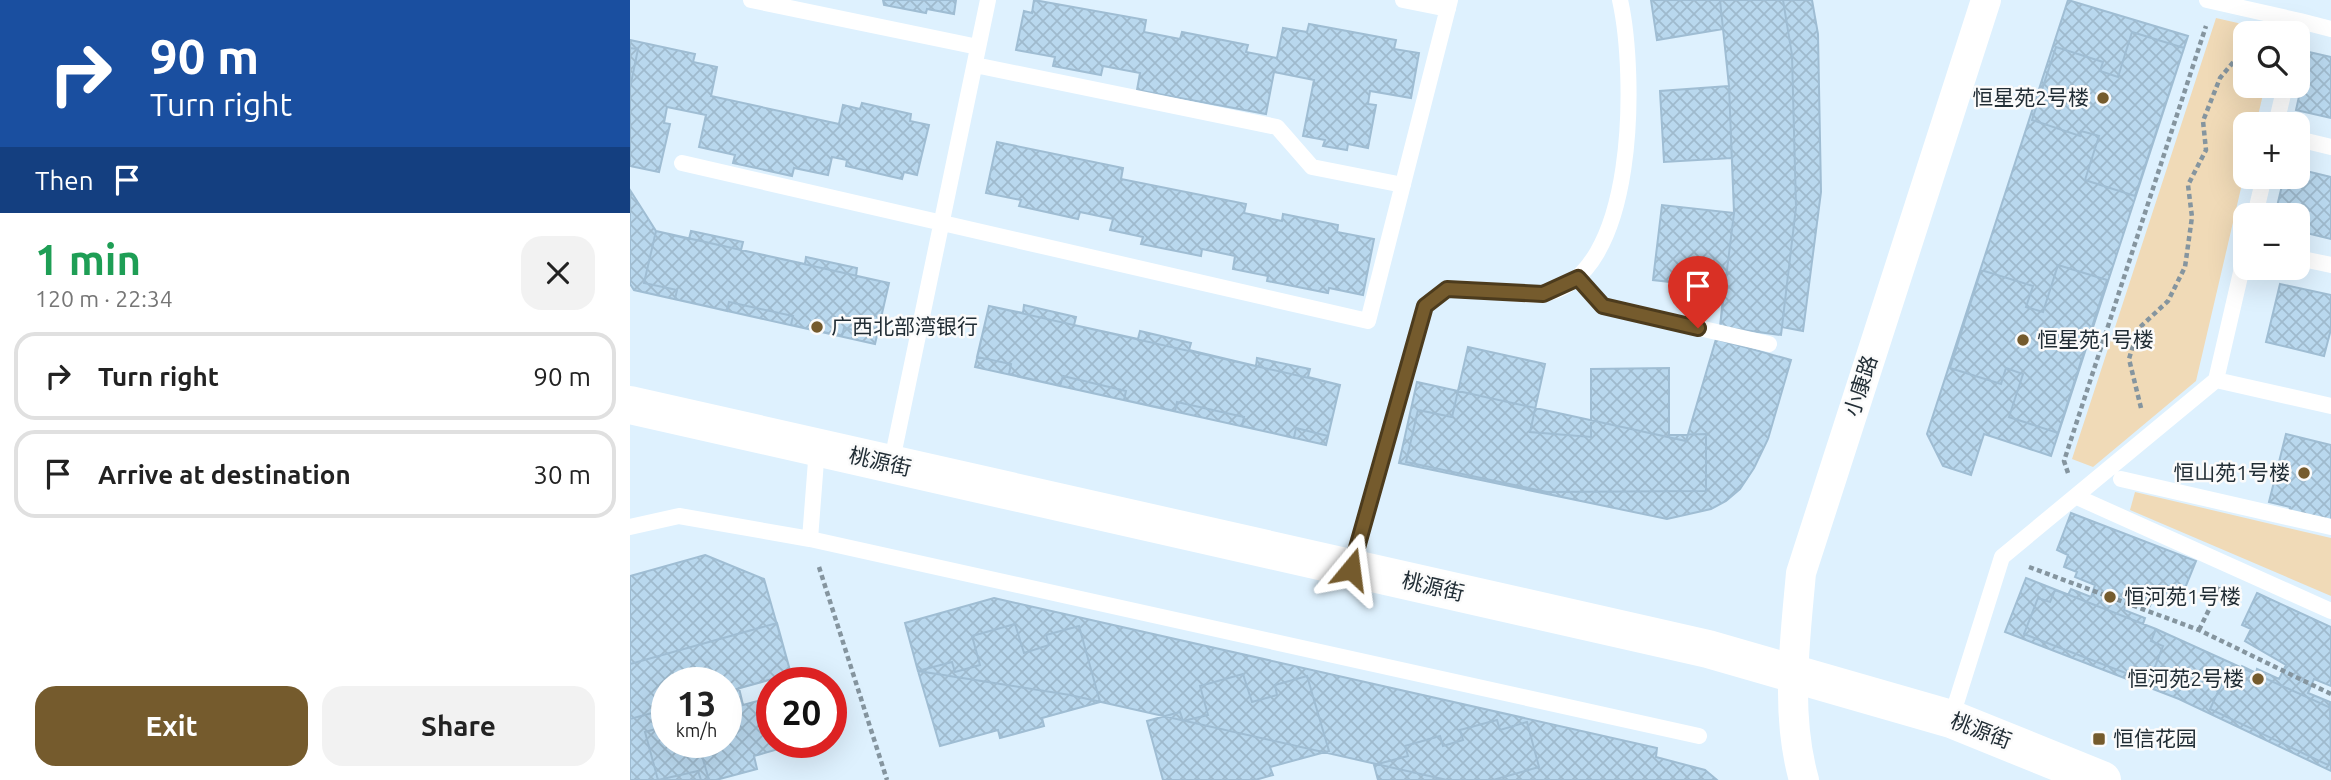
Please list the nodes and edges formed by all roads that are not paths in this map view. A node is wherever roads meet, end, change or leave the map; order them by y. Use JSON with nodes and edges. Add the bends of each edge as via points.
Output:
{"nodes":[{"id":1,"x":751,"y":0,"type":"edge"},
{"id":2,"x":988,"y":0,"type":"edge"},
{"id":3,"x":1403,"y":0,"type":"edge"},
{"id":4,"x":1620,"y":0,"type":"edge"},
{"id":5,"x":1986,"y":0,"type":"edge"},
{"id":6,"x":2210,"y":1,"type":"edge"},
{"id":7,"x":1449,"y":5,"type":"edge"},
{"id":8,"x":2278,"y":21,"type":"edge"},
{"id":9,"x":2310,"y":28,"type":"edge"},
{"id":10,"x":2331,"y":29,"type":"edge"},
{"id":11,"x":978,"y":47,"type":"junction"},
{"id":12,"x":975,"y":65,"type":"junction"},
{"id":13,"x":2310,"y":142,"type":"edge"},
{"id":14,"x":2331,"y":147,"type":"edge"},
{"id":15,"x":682,"y":163,"type":"dead end"},
{"id":16,"x":1403,"y":185,"type":"junction"},
{"id":17,"x":942,"y":222,"type":"junction"},
{"id":18,"x":2310,"y":261,"type":"edge"},
{"id":19,"x":2331,"y":265,"type":"edge"},
{"id":20,"x":1578,"y":278,"type":"junction"},
{"id":21,"x":2239,"y":280,"type":"edge"},
{"id":22,"x":1769,"y":344,"type":"dead end"},
{"id":23,"x":2216,"y":380,"type":"junction"},
{"id":24,"x":630,"y":405,"type":"edge"},
{"id":25,"x":2331,"y":406,"type":"edge"},
{"id":26,"x":817,"y":448,"type":"junction"},
{"id":27,"x":891,"y":465,"type":"junction"},
{"id":28,"x":2121,"y":479,"type":"dead end"},
{"id":29,"x":2077,"y":497,"type":"junction"},
{"id":30,"x":630,"y":527,"type":"edge"},
{"id":31,"x":2331,"y":527,"type":"edge"},
{"id":32,"x":810,"y":539,"type":"junction"},
{"id":33,"x":1351,"y":569,"type":"junction"},
{"id":34,"x":2331,"y":611,"type":"edge"},
{"id":35,"x":1793,"y":671,"type":"junction"},
{"id":36,"x":1951,"y":719,"type":"junction"},
{"id":37,"x":1699,"y":736,"type":"dead end"},
{"id":38,"x":1804,"y":780,"type":"edge"},
{"id":39,"x":2102,"y":780,"type":"edge"}],
"edges":[{"from":1,"to":11,"type":"lane"},
{"from":2,"to":11,"type":"lane"},
{"from":3,"to":7,"type":"lane"},
{"from":4,"to":20,"type":"lane","via":[[1629,119],[1620,193],[1597,255]]},
{"from":5,"to":35,"type":"street","name":"小康路","via":[[1801,573]]},
{"from":6,"to":8,"type":"lane"},
{"from":7,"to":16,"type":"lane"},
{"from":9,"to":10,"type":"lane"},
{"from":11,"to":12,"type":"lane"},
{"from":12,"to":16,"type":"lane","via":[[1277,127],[1312,167]]},
{"from":12,"to":17,"type":"lane"},
{"from":13,"to":14,"type":"lane"},
{"from":15,"to":17,"type":"lane"},
{"from":16,"to":17,"type":"lane","via":[[1368,321]]},
{"from":17,"to":27,"type":"lane"},
{"from":18,"to":19,"type":"lane"},
{"from":20,"to":22,"type":"lane","via":[[1603,306]]},
{"from":20,"to":33,"type":"lane","via":[[1543,294],[1447,289],[1425,306]]},
{"from":21,"to":23,"type":"lane"},
{"from":23,"to":25,"type":"lane"},
{"from":23,"to":29,"type":"lane"},
{"from":24,"to":26,"type":"main road","name":"桃源街"},
{"from":26,"to":27,"type":"main road","name":"桃源街"},
{"from":26,"to":32,"type":"lane"},
{"from":27,"to":33,"type":"main road","name":"桃源街"},
{"from":28,"to":31,"type":"lane"},
{"from":29,"to":34,"type":"lane"},
{"from":29,"to":36,"type":"lane","via":[[2002,557]]},
{"from":30,"to":32,"type":"lane","via":[[679,516]]},
{"from":32,"to":37,"type":"lane"},
{"from":33,"to":35,"type":"main road","name":"桃源街"},
{"from":35,"to":36,"type":"main road","name":"桃源街"},
{"from":35,"to":38,"type":"street","name":"小康路","via":[[1798,760]]},
{"from":36,"to":39,"type":"main road","name":"桃源街"}]}
